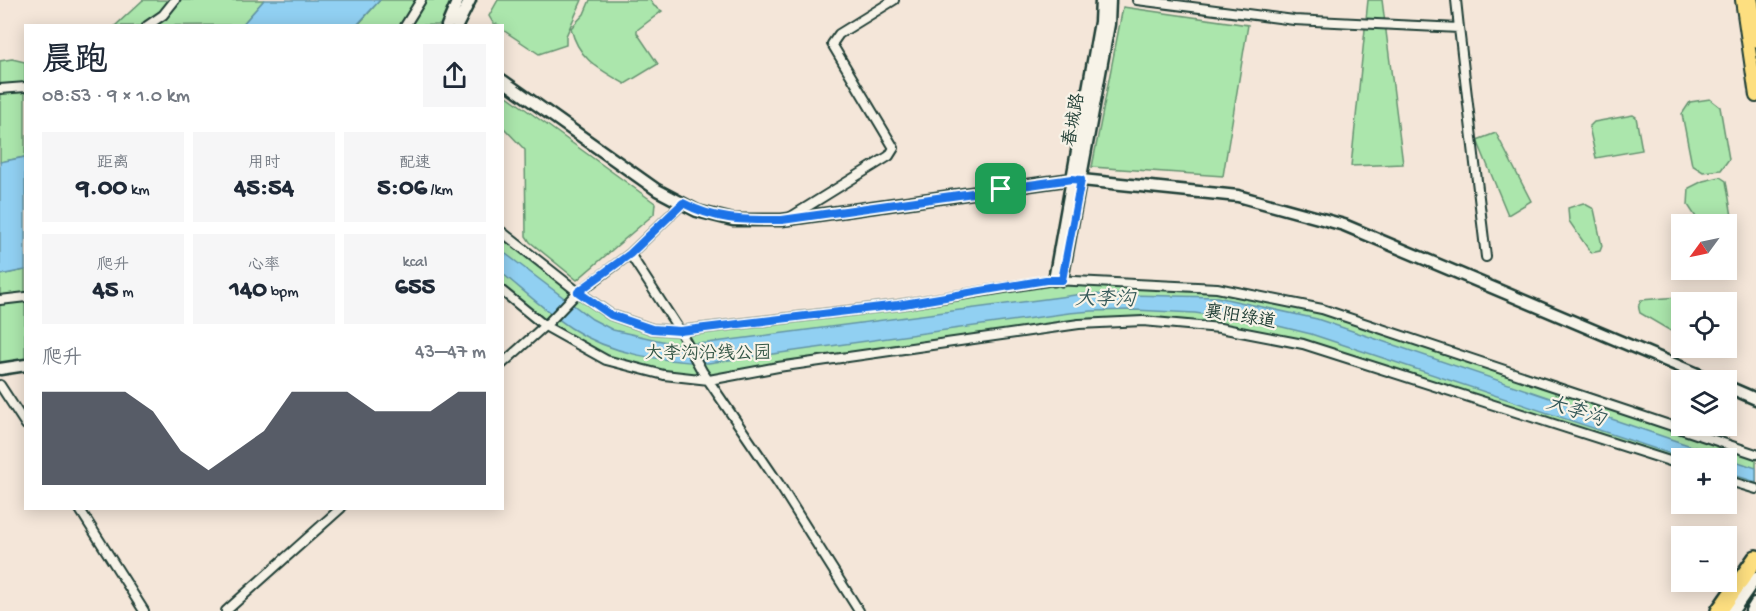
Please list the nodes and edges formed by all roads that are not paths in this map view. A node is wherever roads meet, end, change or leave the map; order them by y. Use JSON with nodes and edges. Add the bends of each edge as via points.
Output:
{"nodes":[{"id":1,"x":175,"y":0,"type":"edge"},
{"id":2,"x":421,"y":0,"type":"edge"},
{"id":3,"x":458,"y":0,"type":"edge"},
{"id":4,"x":470,"y":0,"type":"edge"},
{"id":5,"x":894,"y":0,"type":"edge"},
{"id":6,"x":1101,"y":0,"type":"edge"},
{"id":7,"x":1110,"y":0,"type":"edge"},
{"id":8,"x":1137,"y":0,"type":"edge"},
{"id":9,"x":1456,"y":0,"type":"edge"},
{"id":10,"x":1742,"y":0,"type":"edge"},
{"id":11,"x":1750,"y":0,"type":"edge"},
{"id":12,"x":150,"y":24,"type":"edge"},
{"id":13,"x":406,"y":24,"type":"edge"},
{"id":14,"x":448,"y":24,"type":"edge"},
{"id":15,"x":458,"y":24,"type":"edge"},
{"id":16,"x":1459,"y":28,"type":"junction"},
{"id":17,"x":1756,"y":39,"type":"edge"},
{"id":18,"x":504,"y":81,"type":"edge"},
{"id":19,"x":24,"y":87,"type":"edge"},
{"id":20,"x":0,"y":89,"type":"edge"},
{"id":21,"x":1756,"y":96,"type":"edge"},
{"id":22,"x":1076,"y":180,"type":"junction"},
{"id":23,"x":683,"y":203,"type":"junction"},
{"id":24,"x":787,"y":219,"type":"junction"},
{"id":25,"x":504,"y":234,"type":"edge"},
{"id":26,"x":630,"y":254,"type":"junction"},
{"id":27,"x":1486,"y":257,"type":"dead end"},
{"id":28,"x":1058,"y":280,"type":"junction"},
{"id":29,"x":504,"y":293,"type":"edge"},
{"id":30,"x":576,"y":294,"type":"junction"},
{"id":31,"x":24,"y":297,"type":"edge"},
{"id":32,"x":0,"y":300,"type":"edge"},
{"id":33,"x":545,"y":326,"type":"junction"},
{"id":34,"x":680,"y":331,"type":"junction"},
{"id":35,"x":504,"y":362,"type":"edge"},
{"id":36,"x":24,"y":365,"type":"edge"},
{"id":37,"x":0,"y":369,"type":"edge"},
{"id":38,"x":1688,"y":370,"type":"edge"},
{"id":39,"x":24,"y":372,"type":"edge"},
{"id":40,"x":0,"y":376,"type":"edge"},
{"id":41,"x":709,"y":380,"type":"junction"},
{"id":42,"x":0,"y":386,"type":"edge"},
{"id":43,"x":1737,"y":391,"type":"edge"},
{"id":44,"x":1756,"y":399,"type":"edge"},
{"id":45,"x":24,"y":422,"type":"edge"},
{"id":46,"x":1756,"y":454,"type":"edge"},
{"id":47,"x":1671,"y":461,"type":"edge"},
{"id":48,"x":1737,"y":483,"type":"edge"},
{"id":49,"x":1756,"y":489,"type":"edge"},
{"id":50,"x":80,"y":510,"type":"edge"},
{"id":51,"x":339,"y":510,"type":"edge"},
{"id":52,"x":1756,"y":558,"type":"edge"},
{"id":53,"x":1756,"y":578,"type":"edge"},
{"id":54,"x":1756,"y":603,"type":"edge"},
{"id":55,"x":144,"y":611,"type":"edge"},
{"id":56,"x":226,"y":611,"type":"edge"},
{"id":57,"x":859,"y":611,"type":"edge"},
{"id":58,"x":1719,"y":611,"type":"edge"},
{"id":59,"x":1733,"y":611,"type":"edge"},
{"id":60,"x":1751,"y":611,"type":"edge"}],
"edges":[{"from":1,"to":12,"type":"street"},
{"from":2,"to":13,"type":"street"},
{"from":3,"to":14,"type":"street"},
{"from":4,"to":15,"type":"street"},
{"from":5,"to":24,"type":"street","via":[[838,34],[832,44],[894,148],[889,156]]},
{"from":6,"to":22,"type":"street","name":"春城路"},
{"from":7,"to":22,"type":"street","name":"春城路","via":[[1109,24]]},
{"from":8,"to":16,"type":"street","via":[[1294,20]]},
{"from":9,"to":16,"type":"street"},
{"from":10,"to":21,"type":"main road"},
{"from":11,"to":17,"type":"highway"},
{"from":16,"to":27,"type":"street"},
{"from":18,"to":23,"type":"street","via":[[657,190]]},
{"from":19,"to":20,"type":"street"},
{"from":22,"to":24,"type":"street"},
{"from":22,"to":28,"type":"street","name":"春城路"},
{"from":22,"to":38,"type":"street","via":[[1238,196],[1344,225]]},
{"from":23,"to":24,"type":"street","via":[[697,211],[734,220]]},
{"from":23,"to":26,"type":"street"},
{"from":25,"to":30,"type":"street"},
{"from":26,"to":30,"type":"street"},
{"from":26,"to":34,"type":"street"},
{"from":28,"to":34,"type":"street","via":[[898,305]]},
{"from":28,"to":46,"type":"street","via":[[1217,288],[1322,309]]},
{"from":29,"to":33,"type":"street","name":"襄阳绿道"},
{"from":30,"to":33,"type":"street"},
{"from":30,"to":34,"type":"street","via":[[611,315],[652,329]]},
{"from":31,"to":32,"type":"street"},
{"from":33,"to":35,"type":"street"},
{"from":33,"to":41,"type":"street","name":"襄阳绿道","via":[[606,360],[664,375]]},
{"from":34,"to":41,"type":"street"},
{"from":36,"to":37,"type":"street"},
{"from":39,"to":40,"type":"street"},
{"from":41,"to":47,"type":"street","name":"襄阳绿道","via":[[1079,324],[1143,321],[1220,328],[1303,344]]},
{"from":41,"to":57,"type":"street"},
{"from":42,"to":45,"type":"street"},
{"from":43,"to":44,"type":"street"},
{"from":48,"to":49,"type":"street"},
{"from":50,"to":55,"type":"street"},
{"from":51,"to":56,"type":"street"},
{"from":52,"to":58,"type":"highway"},
{"from":53,"to":59,"type":"street"},
{"from":54,"to":60,"type":"street"}]}
